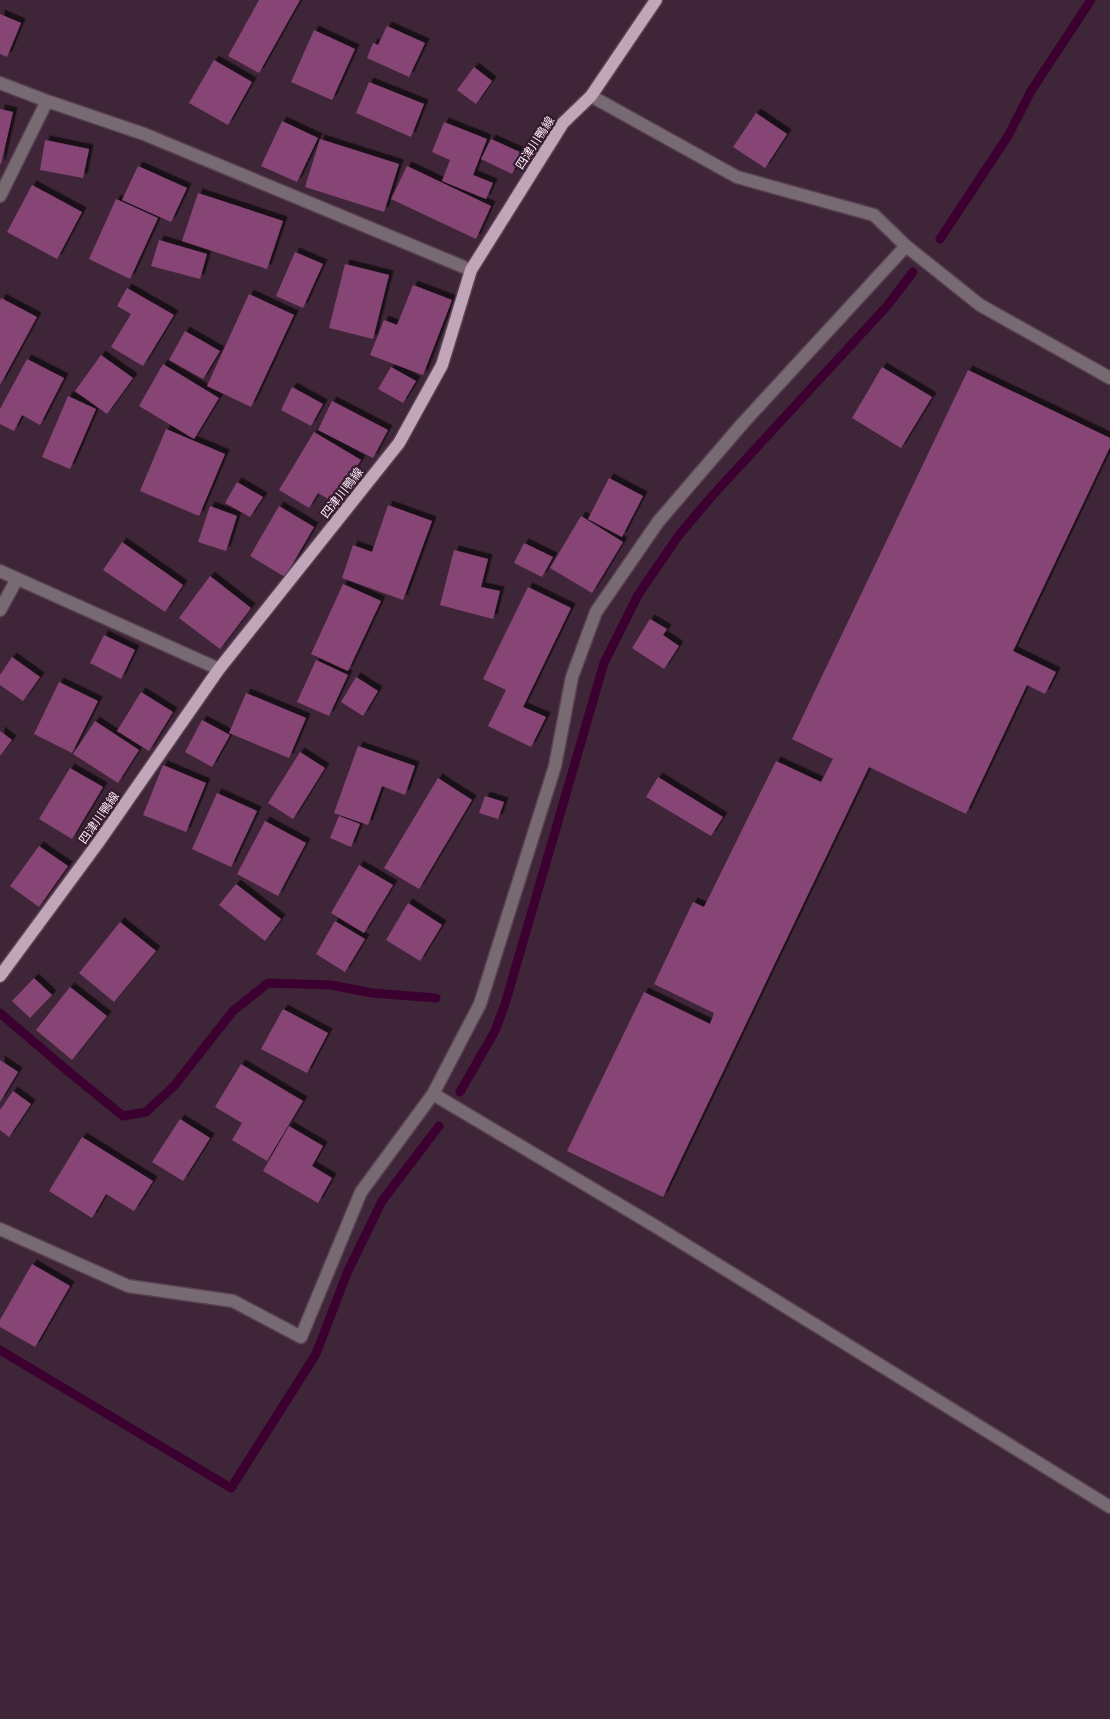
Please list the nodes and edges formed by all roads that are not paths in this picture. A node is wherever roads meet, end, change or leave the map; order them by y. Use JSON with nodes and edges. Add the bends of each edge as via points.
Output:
{"nodes":[{"id":1,"x":656,"y":0,"type":"edge"},
{"id":2,"x":0,"y":83,"type":"edge"},
{"id":3,"x":591,"y":96,"type":"junction"},
{"id":4,"x":47,"y":101,"type":"junction"},
{"id":5,"x":0,"y":196,"type":"edge"},
{"id":6,"x":906,"y":246,"type":"junction"},
{"id":7,"x":471,"y":270,"type":"junction"},
{"id":8,"x":1110,"y":378,"type":"edge"},
{"id":9,"x":0,"y":571,"type":"edge"},
{"id":10,"x":17,"y":579,"type":"junction"},
{"id":11,"x":0,"y":610,"type":"edge"},
{"id":12,"x":219,"y":669,"type":"junction"},
{"id":13,"x":0,"y":976,"type":"edge"},
{"id":14,"x":433,"y":1094,"type":"junction"},
{"id":15,"x":0,"y":1229,"type":"edge"},
{"id":16,"x":1110,"y":1507,"type":"edge"}],
"edges":[{"from":1,"to":3,"type":"main road","name":"四津川鴨線"},
{"from":2,"to":4,"type":"street"},
{"from":3,"to":6,"type":"street","via":[[737,177],[874,215]]},
{"from":3,"to":7,"type":"main road","name":"四津川鴨線","via":[[563,123]]},
{"from":4,"to":5,"type":"street"},
{"from":4,"to":7,"type":"street","via":[[144,134]]},
{"from":6,"to":8,"type":"street","via":[[980,305]]},
{"from":6,"to":14,"type":"street","via":[[743,423],[658,522],[596,612],[572,677],[556,766],[480,1004]]},
{"from":7,"to":12,"type":"main road","name":"四津川鴨線","via":[[442,365],[399,443]]},
{"from":9,"to":10,"type":"street"},
{"from":10,"to":11,"type":"street"},
{"from":10,"to":12,"type":"street"},
{"from":12,"to":13,"type":"main road","name":"四津川鴨線","via":[[98,843]]},
{"from":14,"to":15,"type":"street","via":[[361,1192],[301,1337],[233,1301],[128,1286]]},
{"from":14,"to":16,"type":"street","via":[[663,1231]]}]}
